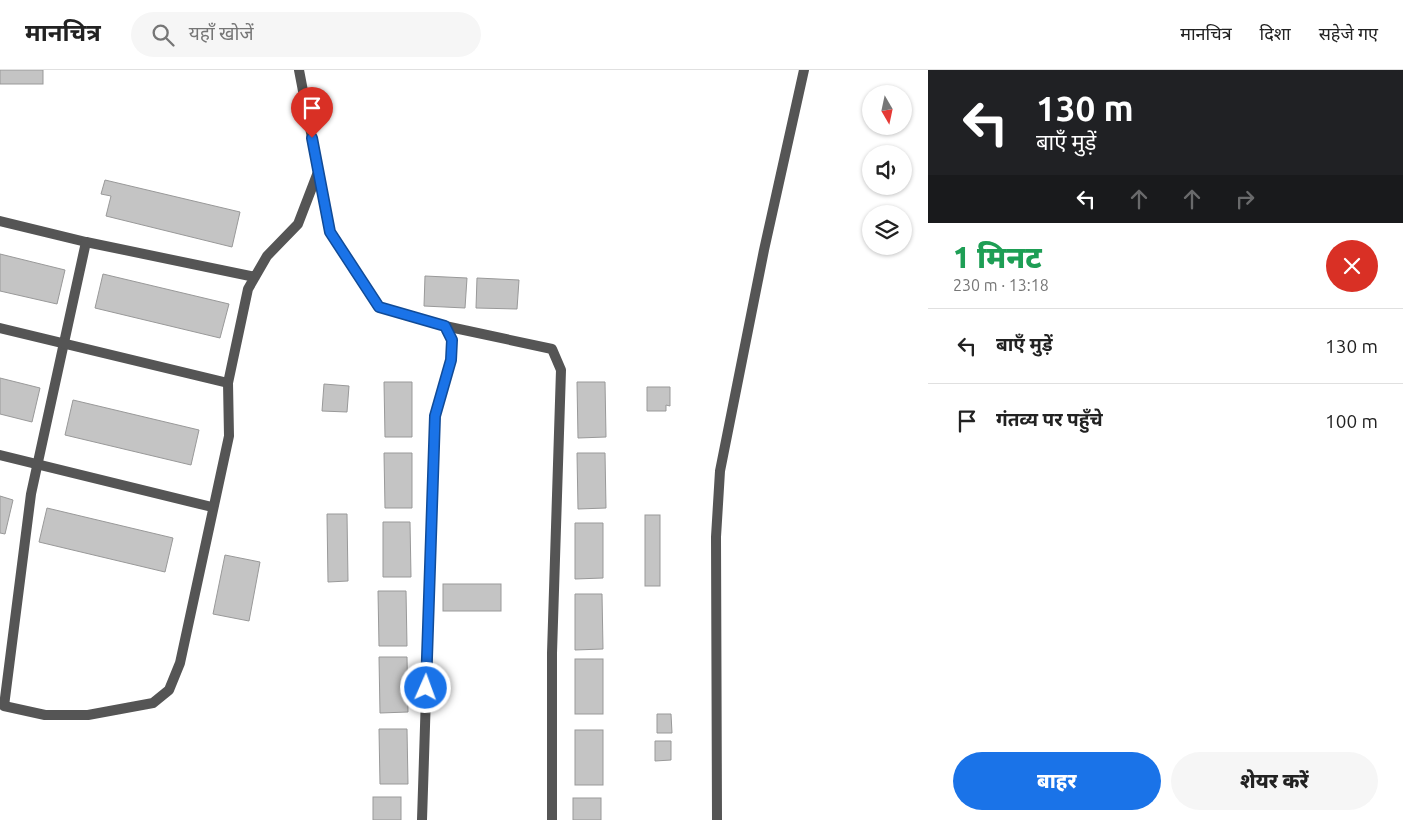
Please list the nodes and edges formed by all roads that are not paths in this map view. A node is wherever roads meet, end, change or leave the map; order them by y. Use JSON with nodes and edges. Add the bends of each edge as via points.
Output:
{"nodes":[{"id":1,"x":299,"y":70,"type":"edge"},
{"id":2,"x":804,"y":70,"type":"edge"},
{"id":3,"x":318,"y":172,"type":"junction"},
{"id":4,"x":0,"y":221,"type":"edge"},
{"id":5,"x":86,"y":242,"type":"junction"},
{"id":6,"x":256,"y":277,"type":"junction"},
{"id":7,"x":445,"y":326,"type":"junction"},
{"id":8,"x":0,"y":328,"type":"edge"},
{"id":9,"x":64,"y":344,"type":"junction"},
{"id":10,"x":228,"y":383,"type":"junction"},
{"id":11,"x":0,"y":455,"type":"edge"},
{"id":12,"x":37,"y":465,"type":"junction"},
{"id":13,"x":212,"y":507,"type":"junction"},
{"id":14,"x":422,"y":820,"type":"edge"},
{"id":15,"x":552,"y":820,"type":"edge"},
{"id":16,"x":717,"y":820,"type":"edge"}],
"edges":[{"from":1,"to":3,"type":"street"},
{"from":2,"to":16,"type":"street","via":[[720,471],[716,537]]},
{"from":3,"to":6,"type":"street","via":[[298,224],[267,256]]},
{"from":3,"to":7,"type":"street","via":[[330,232],[379,307]]},
{"from":4,"to":5,"type":"street"},
{"from":5,"to":6,"type":"street"},
{"from":5,"to":9,"type":"street"},
{"from":6,"to":10,"type":"street","via":[[248,289]]},
{"from":7,"to":14,"type":"street","via":[[452,340],[451,360],[435,416]]},
{"from":7,"to":15,"type":"street","via":[[552,349],[561,370],[552,653]]},
{"from":8,"to":9,"type":"street"},
{"from":9,"to":10,"type":"street"},
{"from":9,"to":12,"type":"street"},
{"from":10,"to":13,"type":"street","via":[[228,436]]},
{"from":11,"to":12,"type":"street"},
{"from":12,"to":13,"type":"street"},
{"from":12,"to":13,"type":"street","via":[[30,494],[4,706],[45,715],[88,715],[153,703],[169,690],[180,662]]}]}
